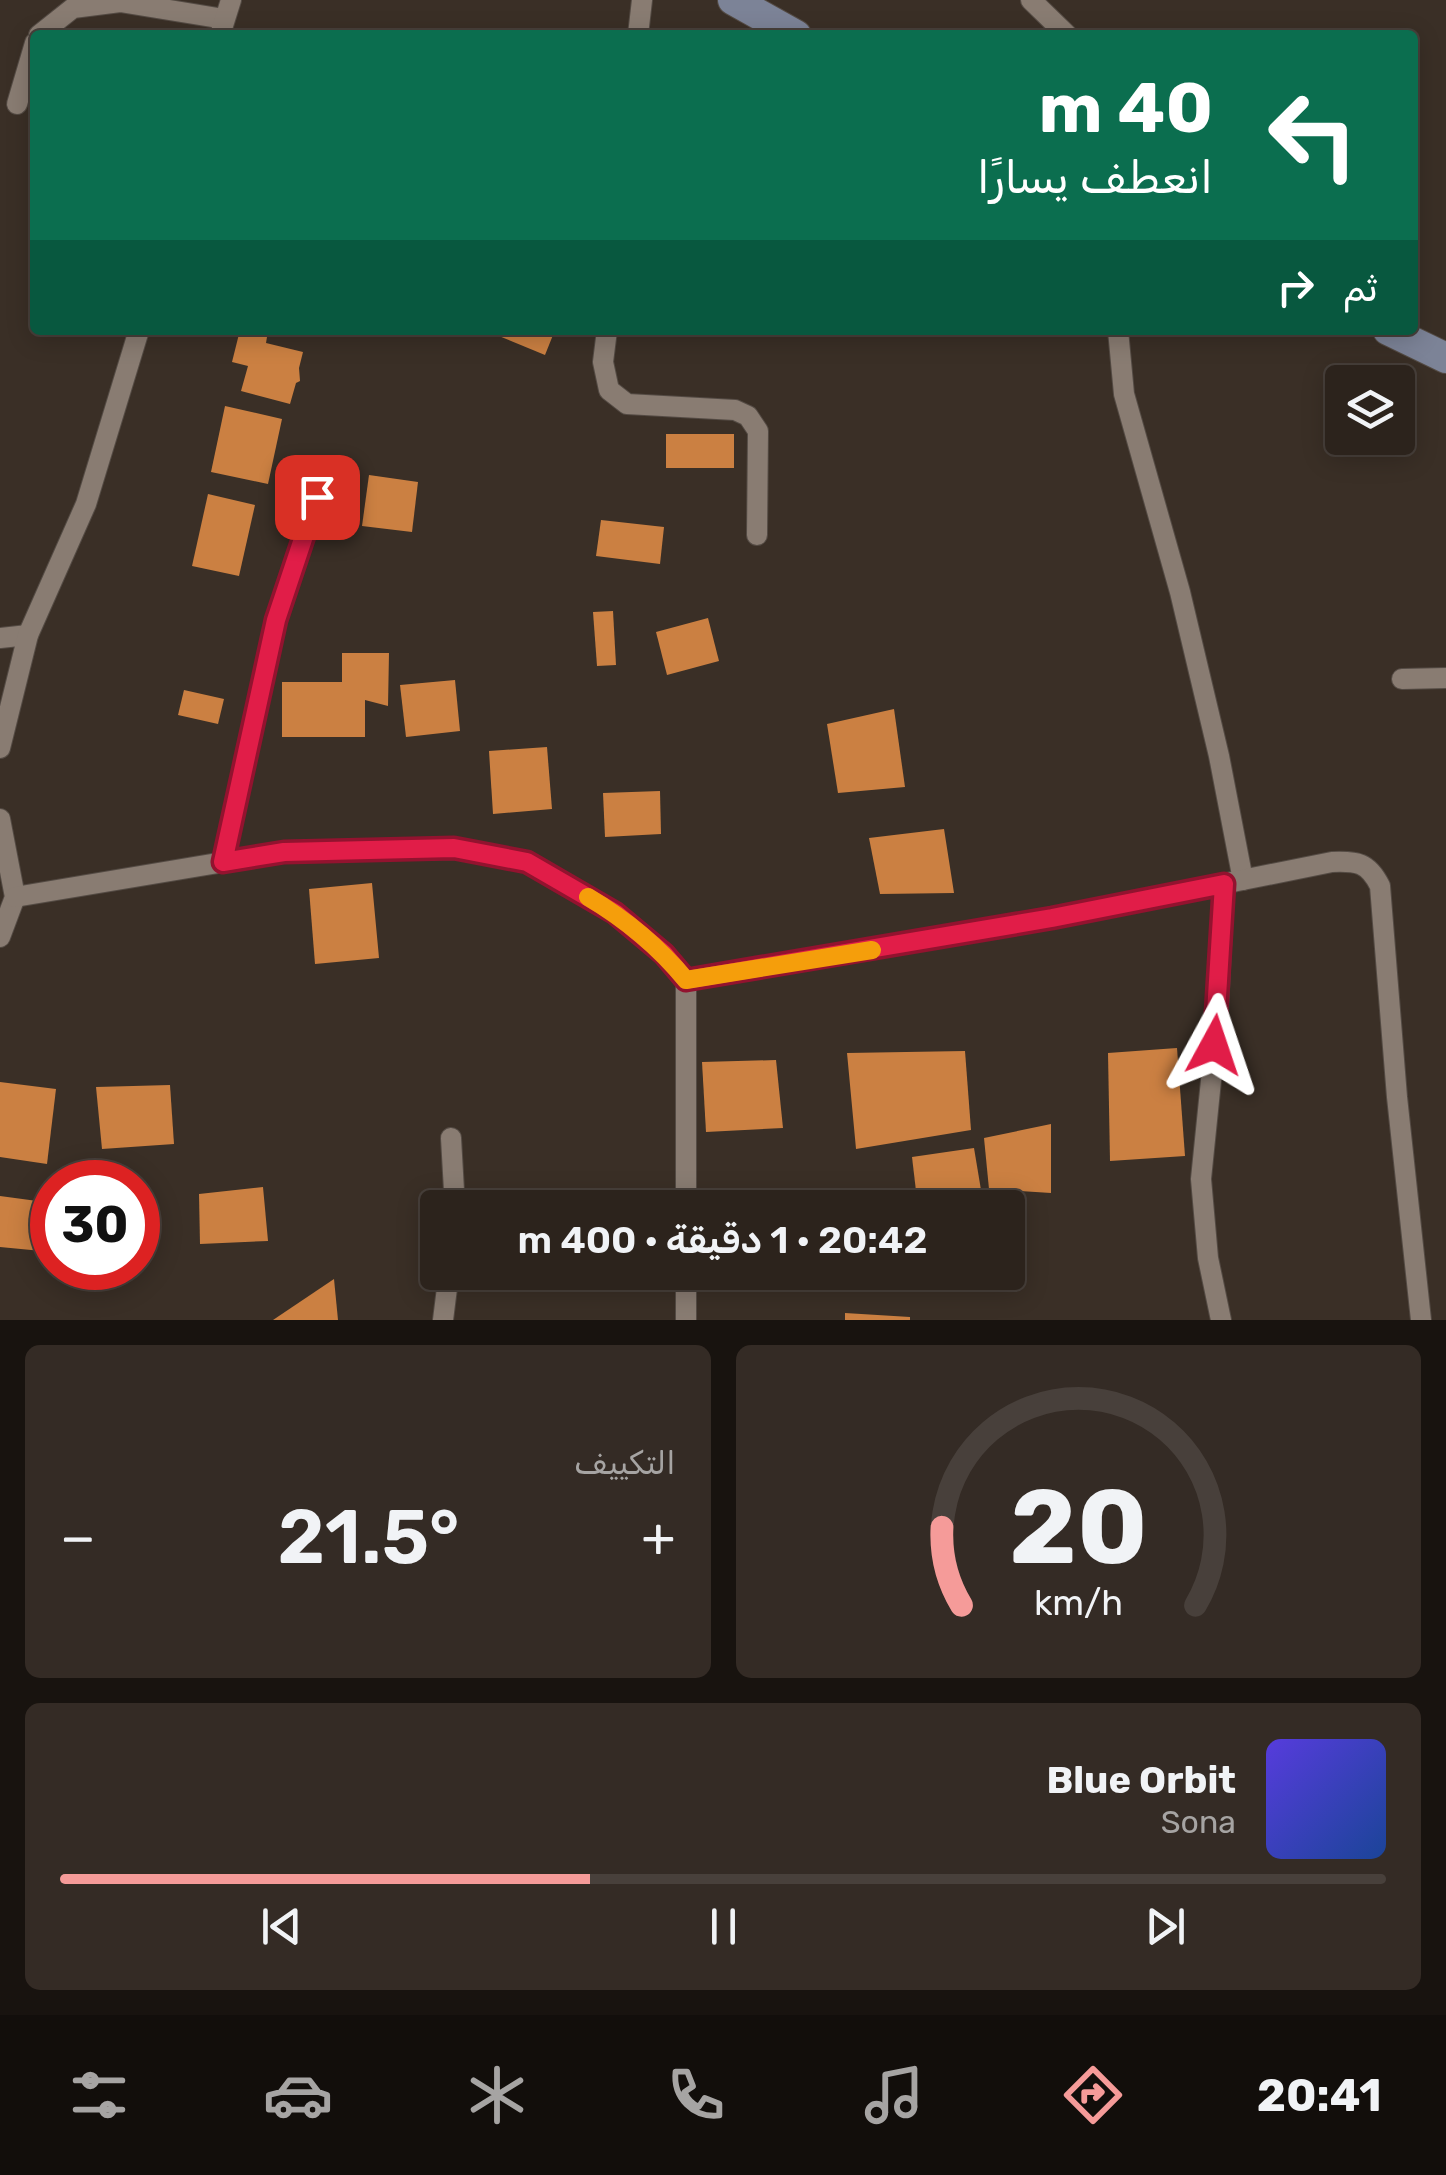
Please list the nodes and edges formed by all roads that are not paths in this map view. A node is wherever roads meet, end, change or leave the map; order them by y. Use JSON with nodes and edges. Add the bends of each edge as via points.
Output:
{"nodes":[{"id":1,"x":642,"y":0,"type":"edge"},
{"id":2,"x":733,"y":0,"type":"edge"},
{"id":3,"x":1031,"y":0,"type":"edge"},
{"id":4,"x":225,"y":18,"type":"edge"},
{"id":5,"x":45,"y":30,"type":"edge"},
{"id":6,"x":639,"y":30,"type":"edge"},
{"id":7,"x":787,"y":30,"type":"edge"},
{"id":8,"x":1062,"y":30,"type":"edge"},
{"id":9,"x":30,"y":60,"type":"edge"},
{"id":10,"x":17,"y":104,"type":"dead end"},
{"id":11,"x":137,"y":335,"type":"edge"},
{"id":12,"x":606,"y":335,"type":"edge"},
{"id":13,"x":1118,"y":335,"type":"edge"},
{"id":14,"x":1398,"y":335,"type":"edge"},
{"id":15,"x":1446,"y":358,"type":"edge"},
{"id":16,"x":317,"y":497,"type":"dead end"},
{"id":17,"x":758,"y":535,"type":"dead end"},
{"id":18,"x":28,"y":634,"type":"junction"},
{"id":19,"x":0,"y":638,"type":"edge"},
{"id":20,"x":1446,"y":678,"type":"edge"},
{"id":21,"x":1402,"y":680,"type":"dead end"},
{"id":22,"x":0,"y":748,"type":"edge"},
{"id":23,"x":0,"y":819,"type":"edge"},
{"id":24,"x":223,"y":862,"type":"junction"},
{"id":25,"x":1233,"y":882,"type":"junction"},
{"id":26,"x":15,"y":896,"type":"junction"},
{"id":27,"x":0,"y":937,"type":"edge"},
{"id":28,"x":686,"y":980,"type":"junction"},
{"id":29,"x":451,"y":1138,"type":"dead end"},
{"id":30,"x":453,"y":1190,"type":"edge"},
{"id":31,"x":686,"y":1190,"type":"edge"},
{"id":32,"x":447,"y":1290,"type":"edge"},
{"id":33,"x":686,"y":1290,"type":"edge"},
{"id":34,"x":444,"y":1320,"type":"edge"},
{"id":35,"x":686,"y":1320,"type":"edge"},
{"id":36,"x":1221,"y":1320,"type":"edge"},
{"id":37,"x":1421,"y":1320,"type":"edge"}],
"edges":[{"from":1,"to":6,"type":"street"},
{"from":2,"to":7,"type":"main road"},
{"from":3,"to":8,"type":"street"},
{"from":4,"to":5,"type":"street","via":[[120,2],[73,8]]},
{"from":9,"to":10,"type":"street"},
{"from":11,"to":18,"type":"street","via":[[86,504]]},
{"from":12,"to":17,"type":"street","via":[[609,390],[627,404],[748,416],[758,431]]},
{"from":13,"to":25,"type":"street","via":[[1124,394],[1220,756]]},
{"from":14,"to":15,"type":"main road"},
{"from":16,"to":24,"type":"street","via":[[276,620]]},
{"from":18,"to":19,"type":"street"},
{"from":18,"to":22,"type":"street"},
{"from":20,"to":21,"type":"street"},
{"from":23,"to":26,"type":"street"},
{"from":24,"to":26,"type":"street"},
{"from":24,"to":28,"type":"street","via":[[284,852],[454,848],[527,862],[615,913]]},
{"from":25,"to":28,"type":"street"},
{"from":25,"to":36,"type":"street","via":[[1201,1179]]},
{"from":25,"to":37,"type":"street","via":[[1359,861],[1380,886]]},
{"from":26,"to":27,"type":"street"},
{"from":28,"to":31,"type":"street"},
{"from":29,"to":30,"type":"street"},
{"from":32,"to":34,"type":"street"},
{"from":33,"to":35,"type":"street"}]}
